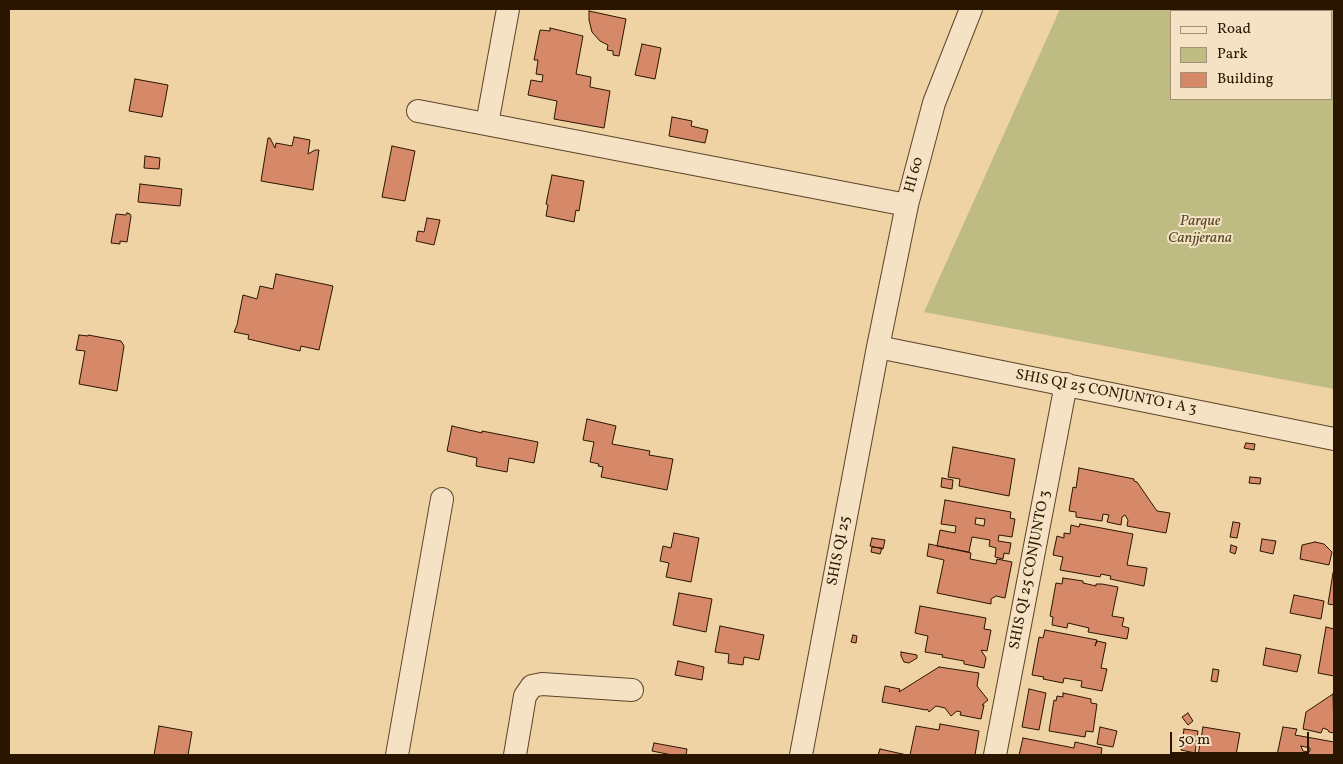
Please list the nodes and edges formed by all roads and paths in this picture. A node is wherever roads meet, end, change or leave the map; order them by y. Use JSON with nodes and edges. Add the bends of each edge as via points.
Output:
{"nodes":[{"id":1,"x":508,"y":9,"type":"edge"},
{"id":2,"x":971,"y":9,"type":"edge"},
{"id":3,"x":418,"y":111,"type":"dead end"},
{"id":4,"x":486,"y":124,"type":"junction"},
{"id":5,"x":907,"y":205,"type":"junction"},
{"id":6,"x":878,"y":347,"type":"junction"},
{"id":7,"x":1066,"y":384,"type":"junction"},
{"id":8,"x":1334,"y":439,"type":"edge"},
{"id":9,"x":442,"y":499,"type":"dead end"},
{"id":10,"x":632,"y":690,"type":"dead end"},
{"id":11,"x":397,"y":755,"type":"edge"},
{"id":12,"x":514,"y":755,"type":"edge"},
{"id":13,"x":801,"y":755,"type":"edge"},
{"id":14,"x":995,"y":755,"type":"edge"}],
"edges":[{"from":1,"to":4,"type":"street"},
{"from":2,"to":5,"type":"street","name":"HI 60","via":[[934,103]]},
{"from":3,"to":4,"type":"street"},
{"from":4,"to":5,"type":"street"},
{"from":5,"to":6,"type":"street","name":"HI 60"},
{"from":6,"to":7,"type":"street","name":"SHIS QI 25 CONJUNTO 1 A 3"},
{"from":6,"to":13,"type":"street","name":"SHIS QI 25"},
{"from":7,"to":8,"type":"street","name":"SHIS QI 25 CONJUNTO 1 A 3"},
{"from":7,"to":14,"type":"street","name":"SHIS QI 25 CONJUNTO 3"},
{"from":9,"to":11,"type":"street"},
{"from":10,"to":12,"type":"street","via":[[532,686],[525,696]]}]}
